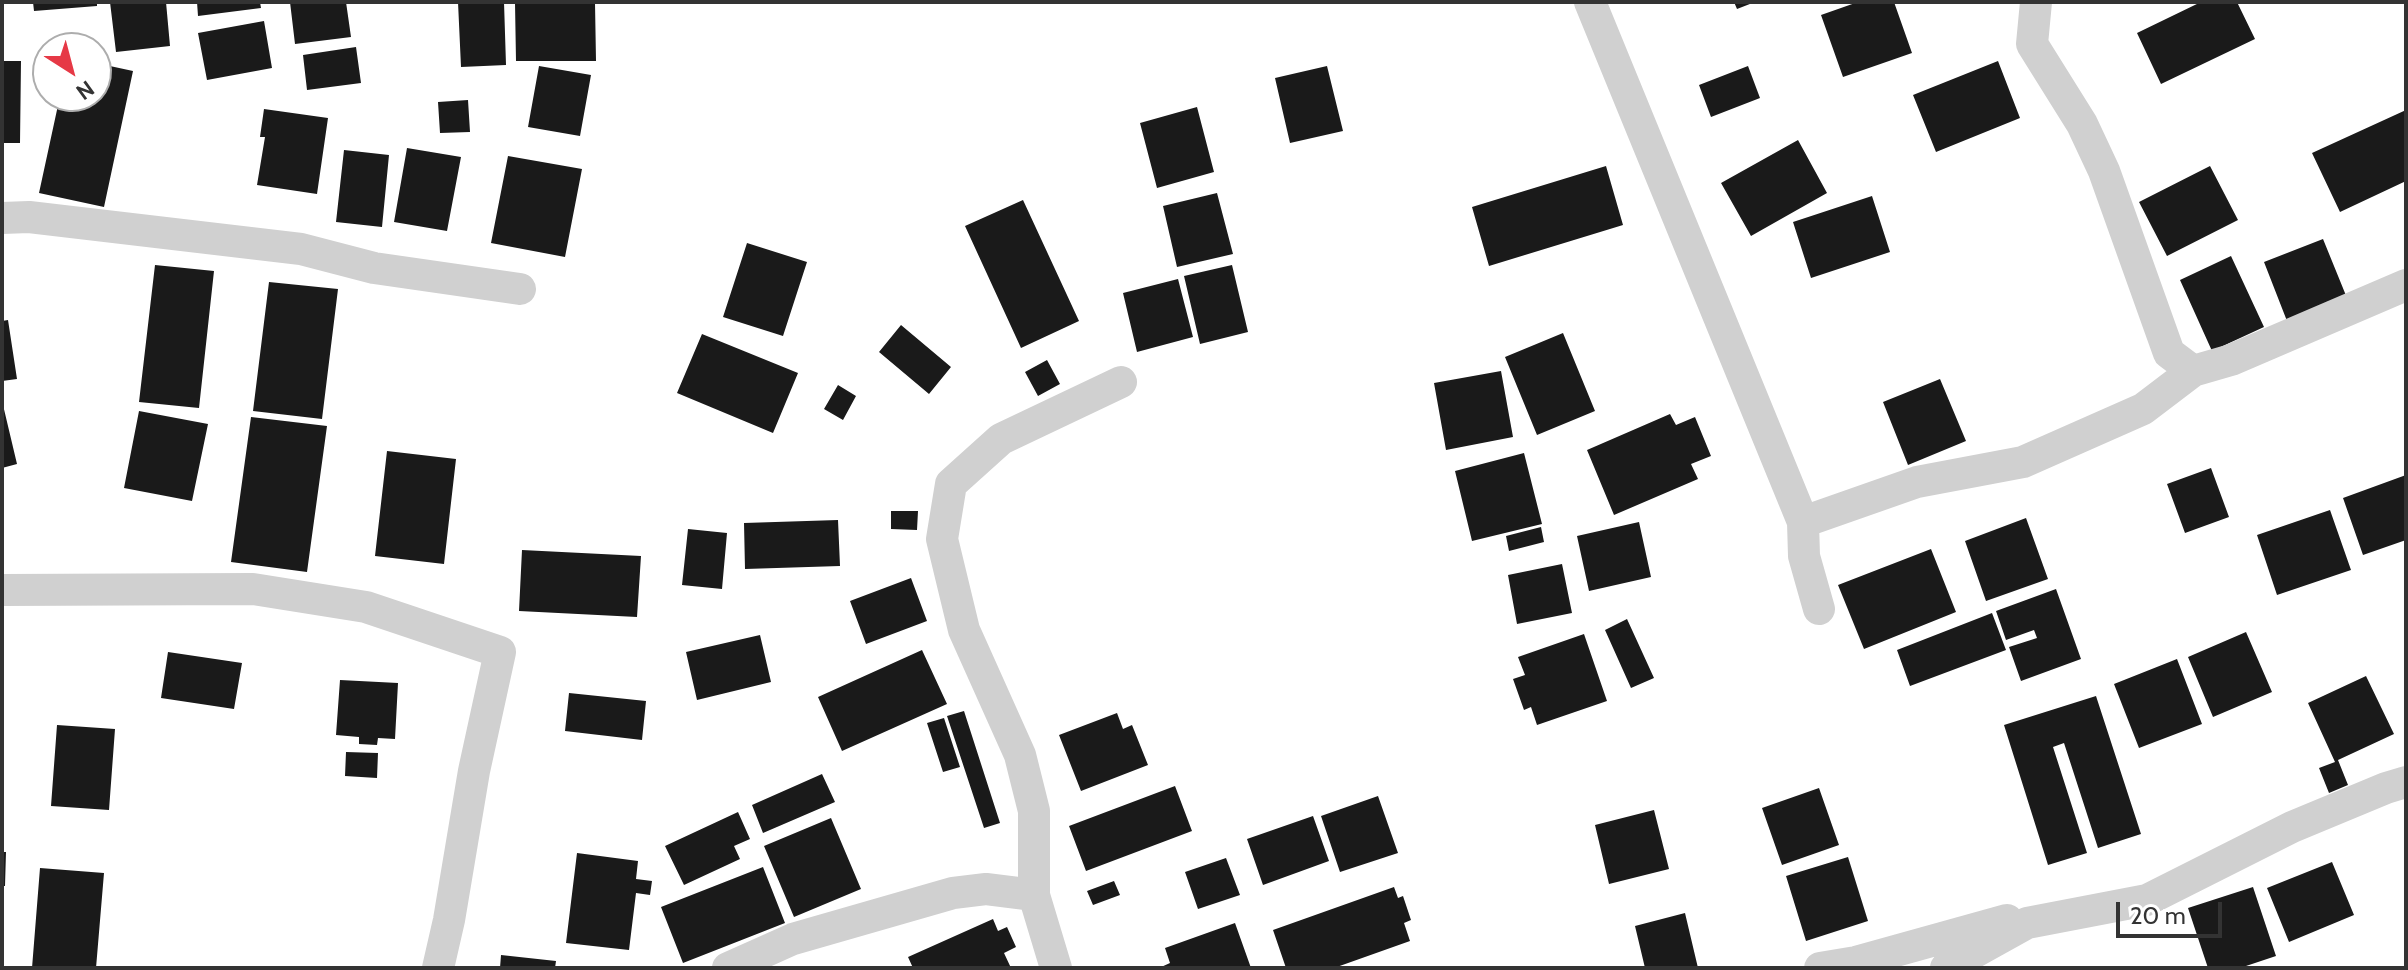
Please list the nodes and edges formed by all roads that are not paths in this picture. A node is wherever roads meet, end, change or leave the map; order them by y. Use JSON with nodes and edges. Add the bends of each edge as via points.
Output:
{"nodes":[{"id":1,"x":1590,"y":2,"type":"edge"},
{"id":2,"x":2036,"y":2,"type":"edge"},
{"id":3,"x":2,"y":218,"type":"edge"},
{"id":4,"x":2406,"y":285,"type":"edge"},
{"id":5,"x":520,"y":289,"type":"dead end"},
{"id":6,"x":2193,"y":371,"type":"junction"},
{"id":7,"x":1121,"y":382,"type":"dead end"},
{"id":8,"x":1803,"y":522,"type":"junction"},
{"id":9,"x":2,"y":590,"type":"edge"},
{"id":10,"x":1819,"y":609,"type":"dead end"},
{"id":11,"x":2406,"y":782,"type":"edge"},
{"id":12,"x":1034,"y":895,"type":"junction"},
{"id":13,"x":2147,"y":900,"type":"junction"},
{"id":14,"x":438,"y":968,"type":"edge"},
{"id":15,"x":728,"y":968,"type":"edge"},
{"id":16,"x":1056,"y":968,"type":"edge"},
{"id":17,"x":1820,"y":968,"type":"edge"},
{"id":18,"x":1946,"y":968,"type":"edge"}],
"edges":[{"from":1,"to":8,"type":"street"},
{"from":2,"to":6,"type":"street","via":[[2032,44],[2082,124],[2104,171],[2169,353]]},
{"from":3,"to":5,"type":"street","via":[[301,249],[374,268]]},
{"from":4,"to":6,"type":"street","via":[[2231,360]]},
{"from":6,"to":8,"type":"street","via":[[2143,409],[2023,462],[1917,482]]},
{"from":7,"to":12,"type":"street","via":[[1001,439],[951,484],[942,539],[964,630],[1020,755],[1034,811]]},
{"from":8,"to":10,"type":"street","via":[[1804,556]]},
{"from":9,"to":14,"type":"street","via":[[253,589],[366,607],[500,652]]},
{"from":11,"to":13,"type":"street","via":[[2292,827]]},
{"from":12,"to":15,"type":"street","via":[[986,889],[953,893],[793,939]]},
{"from":12,"to":16,"type":"street"},
{"from":13,"to":17,"type":"street","via":[[2126,884],[2100,887],[2038,911]]},
{"from":13,"to":18,"type":"street","via":[[2027,923]]}]}
